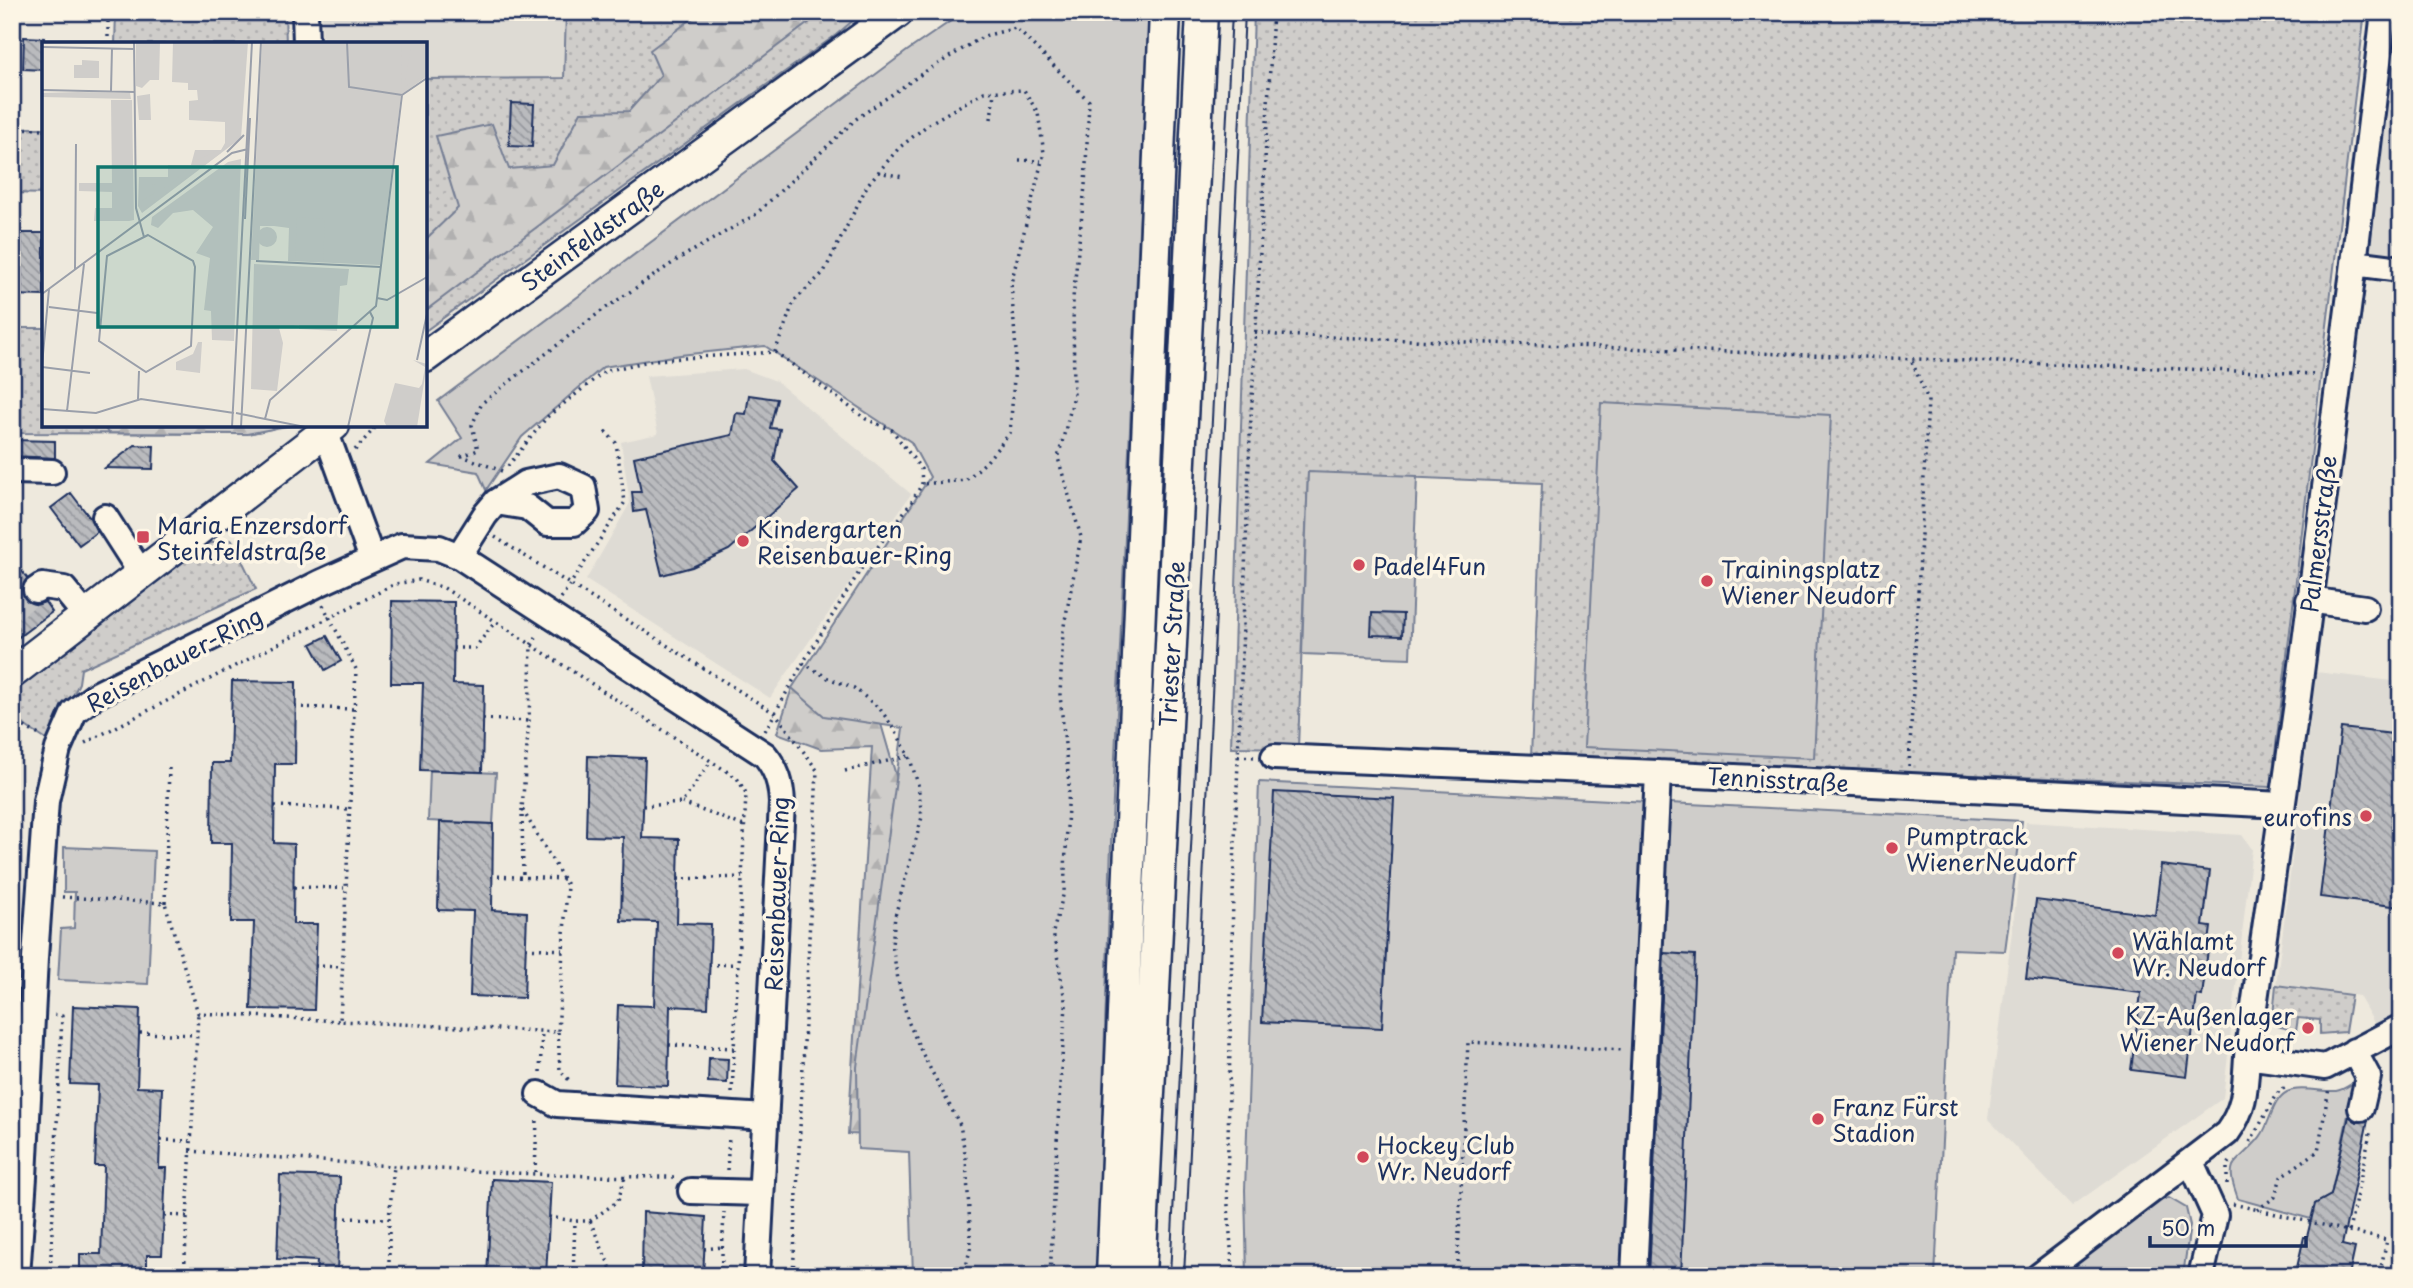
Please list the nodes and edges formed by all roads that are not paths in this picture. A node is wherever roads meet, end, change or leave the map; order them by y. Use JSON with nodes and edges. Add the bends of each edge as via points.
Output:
{"nodes":[{"id":1,"x":305,"y":12,"type":"edge"},
{"id":2,"x":876,"y":12,"type":"edge"},
{"id":3,"x":898,"y":12,"type":"edge"},
{"id":4,"x":1165,"y":12,"type":"edge"},
{"id":5,"x":1202,"y":12,"type":"edge"},
{"id":6,"x":2384,"y":12,"type":"edge"},
{"id":7,"x":306,"y":42,"type":"edge"},
{"id":8,"x":760,"y":113,"type":"junction"},
{"id":9,"x":2354,"y":263,"type":"junction"},
{"id":10,"x":2401,"y":269,"type":"edge"},
{"id":11,"x":427,"y":356,"type":"edge"},
{"id":12,"x":327,"y":428,"type":"edge"},
{"id":13,"x":12,"y":471,"type":"edge"},
{"id":14,"x":52,"y":472,"type":"dead end"},
{"id":15,"x":496,"y":502,"type":"dead end"},
{"id":16,"x":105,"y":517,"type":"dead end"},
{"id":17,"x":459,"y":556,"type":"junction"},
{"id":18,"x":372,"y":559,"type":"junction"},
{"id":19,"x":141,"y":573,"type":"junction"},
{"id":20,"x":36,"y":590,"type":"tunnel mouth"},
{"id":21,"x":2309,"y":600,"type":"junction"},
{"id":22,"x":2365,"y":608,"type":"dead end"},
{"id":23,"x":86,"y":616,"type":"junction"},
{"id":24,"x":12,"y":673,"type":"edge"},
{"id":25,"x":1274,"y":757,"type":"dead end"},
{"id":26,"x":1658,"y":773,"type":"junction"},
{"id":27,"x":2282,"y":805,"type":"junction"},
{"id":28,"x":2401,"y":1027,"type":"edge"},
{"id":29,"x":2247,"y":1056,"type":"junction"},
{"id":30,"x":2359,"y":1061,"type":"junction"},
{"id":31,"x":543,"y":1109,"type":"road end"},
{"id":32,"x":2366,"y":1116,"type":"road end"},
{"id":33,"x":766,"y":1117,"type":"junction"},
{"id":34,"x":2191,"y":1162,"type":"junction"},
{"id":35,"x":683,"y":1184,"type":"road end"},
{"id":36,"x":761,"y":1193,"type":"junction"},
{"id":37,"x":16,"y":1276,"type":"edge"},
{"id":38,"x":757,"y":1276,"type":"edge"},
{"id":39,"x":1112,"y":1276,"type":"edge"},
{"id":40,"x":1140,"y":1276,"type":"edge"},
{"id":41,"x":1634,"y":1276,"type":"edge"},
{"id":42,"x":2039,"y":1276,"type":"edge"},
{"id":43,"x":2201,"y":1276,"type":"edge"}],
"edges":[{"from":1,"to":7,"type":"street"},
{"from":2,"to":8,"type":"main road","name":"Steinfeldstraße"},
{"from":3,"to":8,"type":"main road","name":"Steinfeldstraße"},
{"from":4,"to":39,"type":"main road","name":"Triester Straße"},
{"from":5,"to":40,"type":"main road","name":"Triester Straße"},
{"from":6,"to":9,"type":"street","name":"Palmersstraße"},
{"from":8,"to":11,"type":"main road","name":"Steinfeldstraße"},
{"from":9,"to":10,"type":"street"},
{"from":9,"to":21,"type":"street","name":"Palmersstraße"},
{"from":12,"to":18,"type":"street"},
{"from":12,"to":19,"type":"main road"},
{"from":13,"to":14,"type":"street"},
{"from":15,"to":17,"type":"street"},
{"from":16,"to":19,"type":"street"},
{"from":17,"to":18,"type":"street","name":"Reisenbauer-Ring","via":[[439,548],[402,546]]},
{"from":17,"to":33,"type":"street","name":"Reisenbauer-Ring","via":[[755,748],[775,767],[782,803]]},
{"from":18,"to":37,"type":"street","name":"Reisenbauer-Ring","via":[[96,695],[74,712],[58,749],[46,801]]},
{"from":19,"to":23,"type":"main road"},
{"from":20,"to":23,"type":"street","via":[[42,586],[64,589]]},
{"from":21,"to":22,"type":"street"},
{"from":21,"to":27,"type":"street","name":"Palmersstraße"},
{"from":23,"to":24,"type":"main road"},
{"from":25,"to":26,"type":"street","name":"Tennisstraße"},
{"from":26,"to":27,"type":"street","name":"Tennisstraße"},
{"from":26,"to":41,"type":"street"},
{"from":27,"to":29,"type":"street","name":"Palmersstraße"},
{"from":28,"to":30,"type":"street"},
{"from":29,"to":30,"type":"street","via":[[2325,1067]]},
{"from":29,"to":34,"type":"street","name":"Palmersstraße","via":[[2238,1117],[2227,1133]]},
{"from":30,"to":32,"type":"street","via":[[2368,1077]]},
{"from":31,"to":33,"type":"street"},
{"from":33,"to":36,"type":"street","name":"Reisenbauer-Ring"},
{"from":34,"to":42,"type":"street","name":"Palmersstraße"},
{"from":34,"to":43,"type":"street","via":[[2215,1215]]},
{"from":35,"to":36,"type":"street"},
{"from":36,"to":38,"type":"street","name":"Reisenbauer-Ring"}]}
